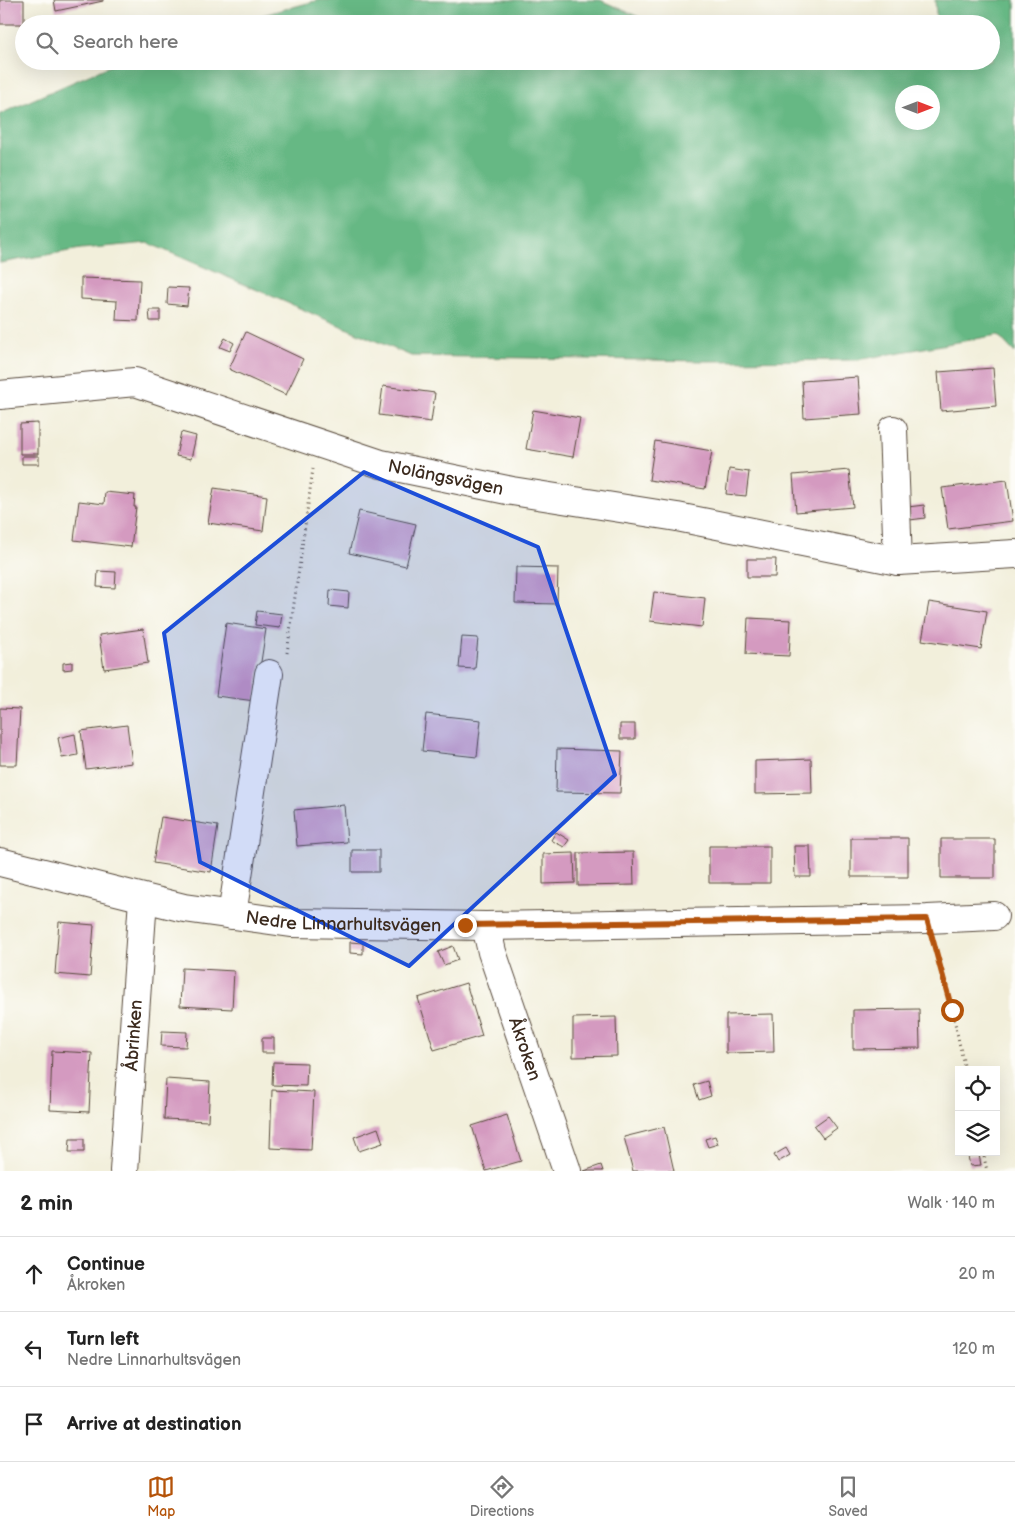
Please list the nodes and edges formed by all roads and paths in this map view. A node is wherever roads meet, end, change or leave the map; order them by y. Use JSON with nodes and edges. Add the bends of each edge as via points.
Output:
{"nodes":[{"id":1,"x":0,"y":396,"type":"edge"},
{"id":2,"x":893,"y":430,"type":"dead end"},
{"id":3,"x":1015,"y":554,"type":"edge"},
{"id":4,"x":898,"y":561,"type":"junction"},
{"id":5,"x":269,"y":674,"type":"dead end"},
{"id":6,"x":0,"y":862,"type":"edge"},
{"id":7,"x":143,"y":899,"type":"junction"},
{"id":8,"x":232,"y":915,"type":"junction"},
{"id":9,"x":994,"y":916,"type":"dead end"},
{"id":10,"x":927,"y":919,"type":"junction"},
{"id":11,"x":486,"y":926,"type":"junction"},
{"id":12,"x":964,"y":1066,"type":"edge"},
{"id":13,"x":984,"y":1156,"type":"edge"},
{"id":14,"x":124,"y":1171,"type":"edge"},
{"id":15,"x":567,"y":1171,"type":"edge"},
{"id":16,"x":987,"y":1171,"type":"edge"}],
"edges":[{"from":1,"to":4,"type":"street","name":"Nolängsvägen","via":[[135,382],[381,464]]},
{"from":2,"to":4,"type":"street"},
{"from":3,"to":4,"type":"street","name":"Nolängsvägen"},
{"from":5,"to":8,"type":"street","name":"Nedre Linnarhultsvägen"},
{"from":6,"to":7,"type":"street","name":"Nedre Linnarhultsvägen"},
{"from":7,"to":8,"type":"street","name":"Nedre Linnarhultsvägen"},
{"from":7,"to":14,"type":"street","name":"Åbrinken"},
{"from":8,"to":11,"type":"street","name":"Nedre Linnarhultsvägen","via":[[291,922]]},
{"from":9,"to":10,"type":"street","name":"Nedre Linnarhultsvägen"},
{"from":10,"to":11,"type":"street","name":"Nedre Linnarhultsvägen"},
{"from":10,"to":12,"type":"path"},
{"from":11,"to":15,"type":"street","name":"Åkroken"},
{"from":13,"to":16,"type":"path"}]}
